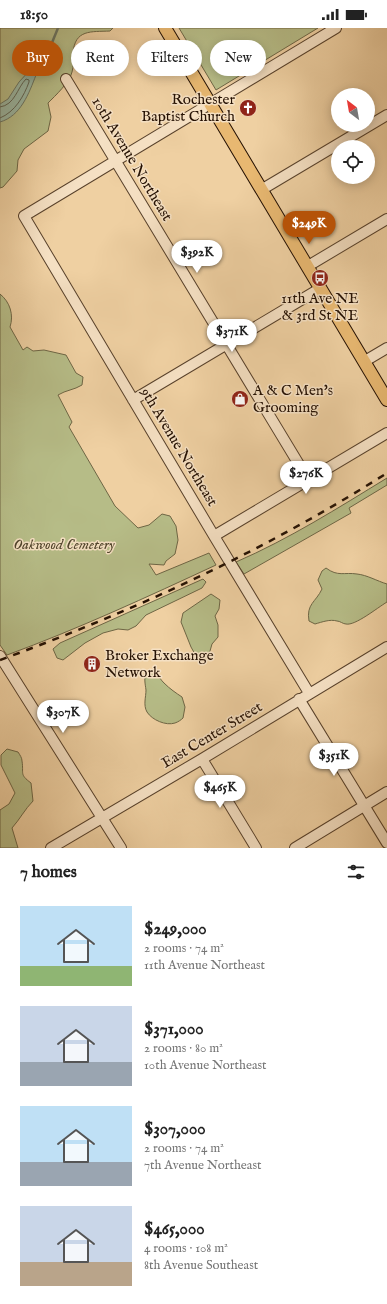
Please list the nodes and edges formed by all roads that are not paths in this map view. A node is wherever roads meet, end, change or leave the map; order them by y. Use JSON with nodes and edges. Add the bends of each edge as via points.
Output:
{"nodes":[{"id":1,"x":165,"y":28,"type":"edge"},
{"id":2,"x":336,"y":28,"type":"edge"},
{"id":3,"x":66,"y":79,"type":"dead end"},
{"id":4,"x":210,"y":104,"type":"junction"},
{"id":5,"x":387,"y":115,"type":"edge"},
{"id":6,"x":116,"y":161,"type":"junction"},
{"id":7,"x":261,"y":190,"type":"junction"},
{"id":8,"x":387,"y":219,"type":"edge"},
{"id":9,"x":308,"y":266,"type":"junction"},
{"id":10,"x":321,"y":288,"type":"junction"},
{"id":11,"x":227,"y":344,"type":"junction"},
{"id":12,"x":387,"y":348,"type":"edge"},
{"id":13,"x":365,"y":361,"type":"junction"},
{"id":14,"x":133,"y":400,"type":"junction"},
{"id":15,"x":387,"y":400,"type":"edge"},
{"id":16,"x":387,"y":433,"type":"edge"},
{"id":17,"x":309,"y":481,"type":"junction"},
{"id":18,"x":214,"y":536,"type":"junction"},
{"id":19,"x":387,"y":647,"type":"edge"},
{"id":20,"x":0,"y":656,"type":"edge"},
{"id":21,"x":309,"y":693,"type":"junction"},
{"id":22,"x":299,"y":699,"type":"junction"},
{"id":23,"x":202,"y":760,"type":"junction"},
{"id":24,"x":387,"y":792,"type":"edge"},
{"id":25,"x":364,"y":806,"type":"junction"},
{"id":26,"x":103,"y":818,"type":"junction"},
{"id":27,"x":387,"y":843,"type":"edge"},
{"id":28,"x":51,"y":848,"type":"edge"},
{"id":29,"x":121,"y":848,"type":"edge"},
{"id":30,"x":256,"y":848,"type":"edge"},
{"id":31,"x":295,"y":848,"type":"edge"}],
"edges":[{"from":1,"to":4,"type":"main road"},
{"from":2,"to":4,"type":"street"},
{"from":3,"to":6,"type":"street","name":"10th Avenue Northeast"},
{"from":4,"to":6,"type":"street"},
{"from":4,"to":7,"type":"main road"},
{"from":5,"to":7,"type":"street"},
{"from":6,"to":11,"type":"street","name":"10th Avenue Northeast"},
{"from":6,"to":14,"type":"street","name":"9th Avenue Northeast","via":[[24,216]]},
{"from":7,"to":9,"type":"main road"},
{"from":8,"to":9,"type":"street"},
{"from":9,"to":10,"type":"main road"},
{"from":10,"to":11,"type":"street"},
{"from":10,"to":13,"type":"main road"},
{"from":11,"to":14,"type":"street"},
{"from":11,"to":17,"type":"street","name":"10th Avenue Northeast"},
{"from":12,"to":13,"type":"street"},
{"from":13,"to":15,"type":"main road"},
{"from":14,"to":18,"type":"street","name":"9th Avenue Northeast"},
{"from":16,"to":17,"type":"street"},
{"from":17,"to":18,"type":"street"},
{"from":18,"to":21,"type":"street","name":"9th Avenue Northeast"},
{"from":19,"to":21,"type":"street","name":"East Center Street"},
{"from":20,"to":26,"type":"street"},
{"from":21,"to":22,"type":"street","name":"East Center Street"},
{"from":22,"to":23,"type":"street","name":"East Center Street"},
{"from":22,"to":25,"type":"street"},
{"from":23,"to":26,"type":"street","name":"East Center Street"},
{"from":23,"to":30,"type":"street"},
{"from":24,"to":25,"type":"street"},
{"from":25,"to":27,"type":"street"},
{"from":25,"to":31,"type":"street"},
{"from":26,"to":28,"type":"street","name":"East Center Street"},
{"from":26,"to":29,"type":"street"}]}
